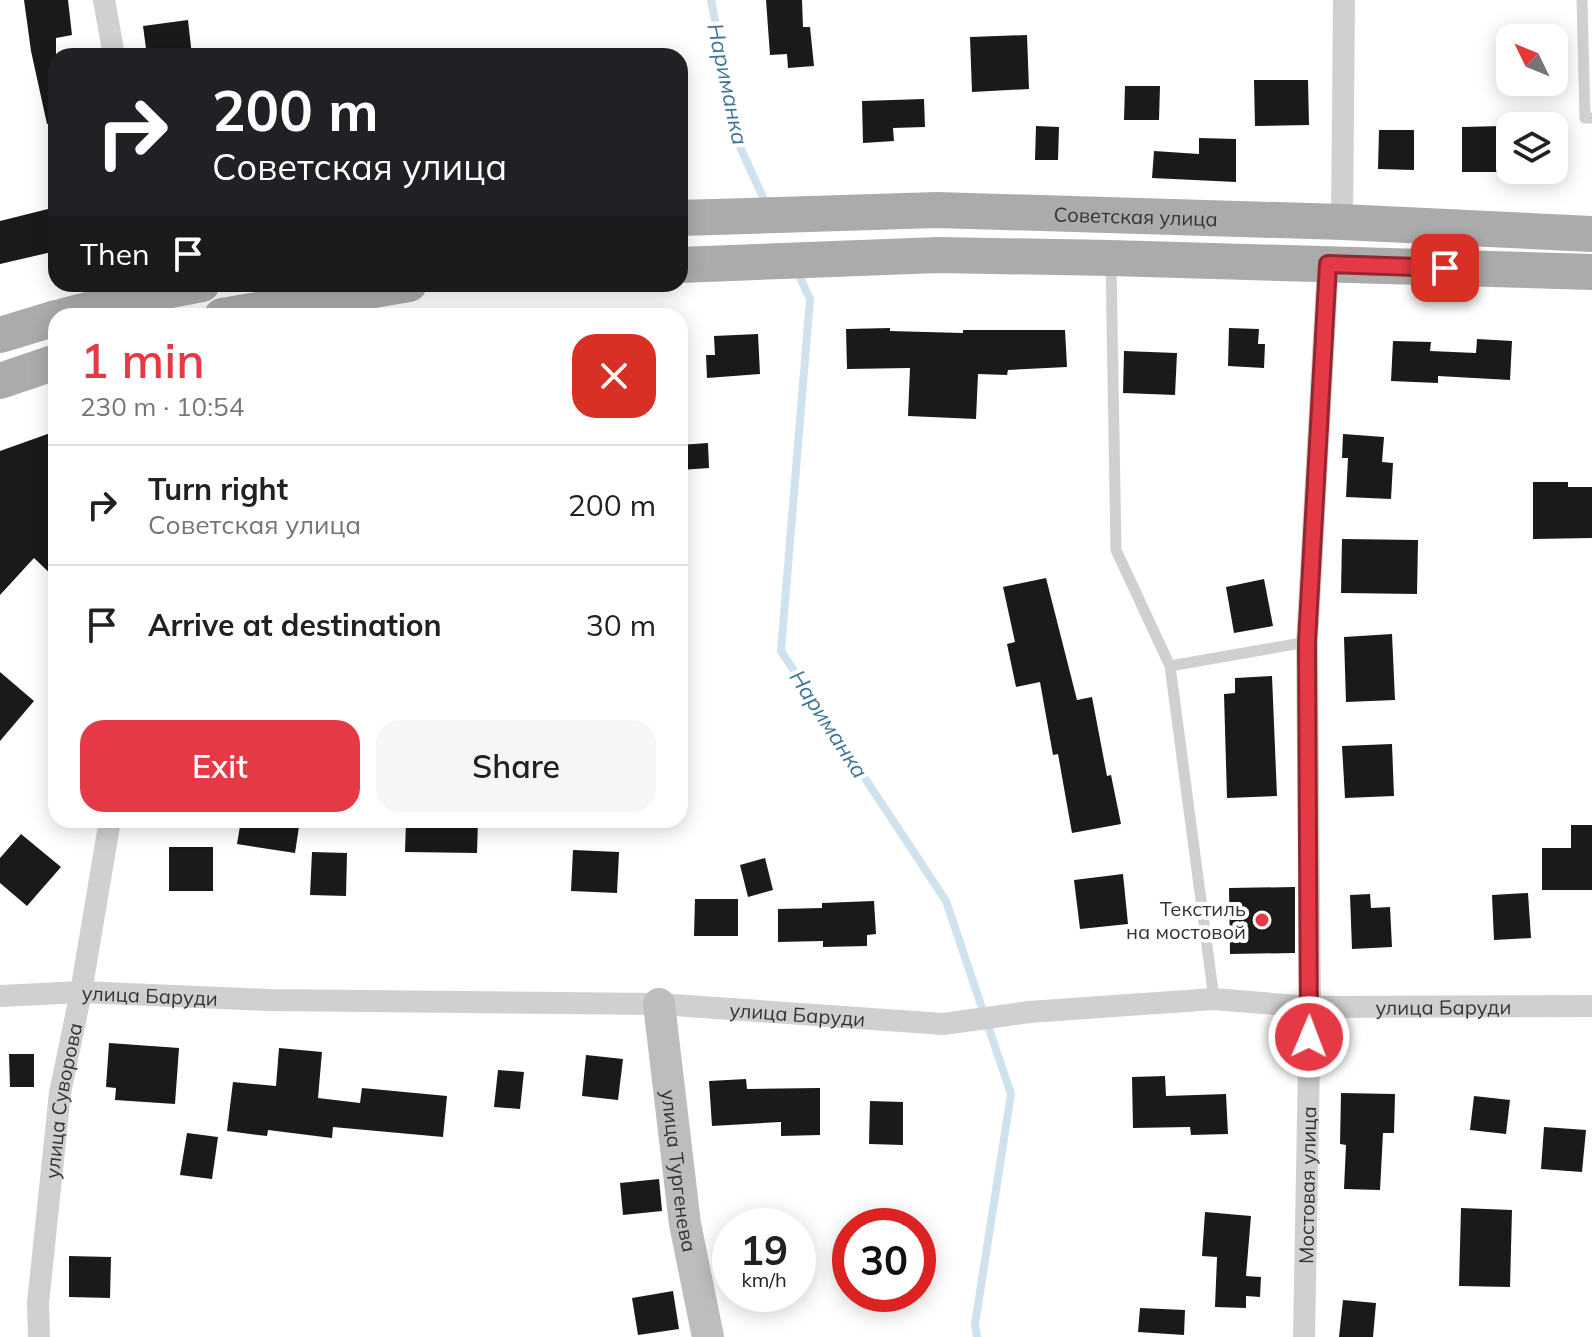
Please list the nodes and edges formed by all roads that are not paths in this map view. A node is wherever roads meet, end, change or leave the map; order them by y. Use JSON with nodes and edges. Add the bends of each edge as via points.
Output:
{"nodes":[{"id":1,"x":104,"y":0,"type":"edge"},
{"id":2,"x":1344,"y":0,"type":"edge"},
{"id":3,"x":1582,"y":0,"type":"edge"},
{"id":4,"x":113,"y":48,"type":"edge"},
{"id":5,"x":1592,"y":118,"type":"edge"},
{"id":6,"x":688,"y":218,"type":"edge"},
{"id":7,"x":1342,"y":222,"type":"junction"},
{"id":8,"x":1592,"y":234,"type":"edge"},
{"id":9,"x":1111,"y":258,"type":"junction"},
{"id":10,"x":1328,"y":264,"type":"junction"},
{"id":11,"x":688,"y":265,"type":"edge"},
{"id":12,"x":1592,"y":272,"type":"edge"},
{"id":13,"x":141,"y":292,"type":"edge"},
{"id":14,"x":362,"y":292,"type":"edge"},
{"id":15,"x":90,"y":308,"type":"edge"},
{"id":16,"x":269,"y":308,"type":"edge"},
{"id":17,"x":48,"y":320,"type":"edge"},
{"id":18,"x":0,"y":335,"type":"edge"},
{"id":19,"x":48,"y":365,"type":"edge"},
{"id":20,"x":0,"y":381,"type":"edge"},
{"id":21,"x":1307,"y":642,"type":"junction"},
{"id":22,"x":1170,"y":666,"type":"junction"},
{"id":23,"x":109,"y":828,"type":"edge"},
{"id":24,"x":81,"y":992,"type":"junction"},
{"id":25,"x":0,"y":996,"type":"edge"},
{"id":26,"x":1214,"y":999,"type":"junction"},
{"id":27,"x":659,"y":1004,"type":"junction"},
{"id":28,"x":1592,"y":1006,"type":"edge"},
{"id":29,"x":1310,"y":1007,"type":"junction"},
{"id":30,"x":39,"y":1337,"type":"edge"},
{"id":31,"x":708,"y":1337,"type":"edge"},
{"id":32,"x":1304,"y":1337,"type":"edge"}],
"edges":[{"from":1,"to":4,"type":"street"},
{"from":2,"to":7,"type":"street"},
{"from":3,"to":5,"type":"lane","via":[[1585,118]]},
{"from":6,"to":7,"type":"main road","name":"Советская улица","via":[[937,210]]},
{"from":7,"to":8,"type":"main road","name":"Советская улица"},
{"from":9,"to":10,"type":"main road","name":"Советская улица"},
{"from":9,"to":11,"type":"main road","name":"Советская улица","via":[[938,255]]},
{"from":9,"to":22,"type":"lane","via":[[1116,550]]},
{"from":10,"to":12,"type":"main road","name":"Советская улица"},
{"from":10,"to":21,"type":"street","name":"Мостовая улица"},
{"from":13,"to":15,"type":"main road"},
{"from":14,"to":16,"type":"main road"},
{"from":17,"to":18,"type":"main road"},
{"from":19,"to":20,"type":"main road"},
{"from":21,"to":22,"type":"lane"},
{"from":21,"to":29,"type":"street","name":"Мостовая улица"},
{"from":22,"to":26,"type":"lane"},
{"from":23,"to":24,"type":"street","name":"улица Суворова"},
{"from":24,"to":25,"type":"street","name":"улица Баруди"},
{"from":24,"to":27,"type":"street","name":"улица Баруди","via":[[269,1000]]},
{"from":24,"to":30,"type":"street","name":"улица Суворова","via":[[60,1093]]},
{"from":26,"to":27,"type":"street","name":"улица Баруди","via":[[1029,1012],[943,1024]]},
{"from":26,"to":29,"type":"street","name":"улица Баруди"},
{"from":27,"to":31,"type":"street","name":"улица Тургенева","via":[[685,1224]]},
{"from":28,"to":29,"type":"street","name":"улица Баруди"},
{"from":29,"to":32,"type":"street","name":"Мостовая улица"}]}
